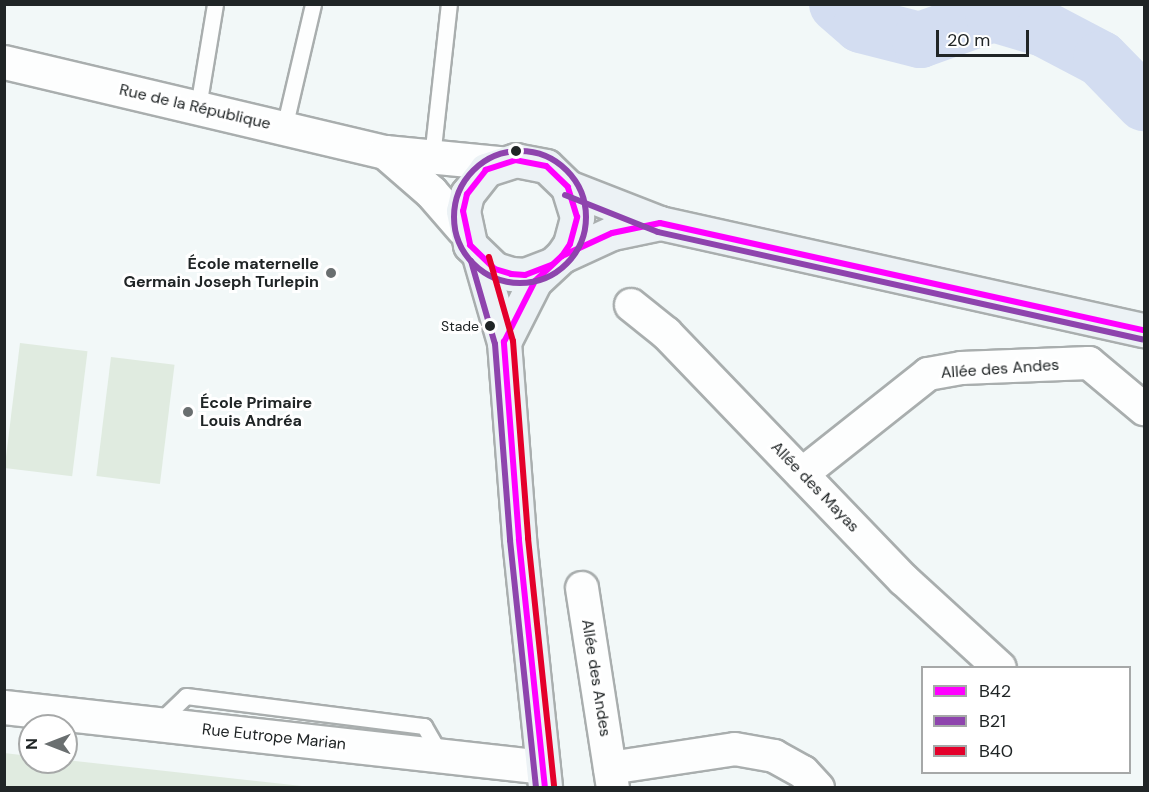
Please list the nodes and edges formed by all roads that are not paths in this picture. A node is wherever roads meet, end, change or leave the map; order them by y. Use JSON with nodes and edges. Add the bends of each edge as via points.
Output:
{"nodes":[{"id":1,"x":215,"y":4,"type":"edge"},
{"id":2,"x":313,"y":4,"type":"edge"},
{"id":3,"x":449,"y":4,"type":"edge"},
{"id":4,"x":4,"y":62,"type":"edge"},
{"id":5,"x":198,"y":107,"type":"junction"},
{"id":6,"x":284,"y":128,"type":"junction"},
{"id":7,"x":385,"y":152,"type":"junction"},
{"id":8,"x":432,"y":157,"type":"junction"},
{"id":9,"x":500,"y":163,"type":"junction"},
{"id":10,"x":568,"y":187,"type":"junction"},
{"id":11,"x":660,"y":223,"type":"junction"},
{"id":12,"x":464,"y":229,"type":"junction"},
{"id":13,"x":480,"y":259,"type":"junction"},
{"id":14,"x":557,"y":260,"type":"junction"},
{"id":15,"x":631,"y":305,"type":"dead end"},
{"id":16,"x":1091,"y":318,"type":"junction"},
{"id":17,"x":1144,"y":330,"type":"edge"},
{"id":18,"x":504,"y":342,"type":"junction"},
{"id":19,"x":1089,"y":363,"type":"junction"},
{"id":20,"x":1144,"y":409,"type":"edge"},
{"id":21,"x":802,"y":474,"type":"junction"},
{"id":22,"x":582,"y":588,"type":"dead end"},
{"id":23,"x":998,"y":666,"type":"edge"},
{"id":24,"x":4,"y":707,"type":"edge"},
{"id":25,"x":544,"y":777,"type":"edge"},
{"id":26,"x":612,"y":778,"type":"edge"},
{"id":27,"x":818,"y":788,"type":"edge"}],
"edges":[{"from":1,"to":5,"type":"lane"},
{"from":2,"to":6,"type":"lane"},
{"from":3,"to":8,"type":"lane"},
{"from":4,"to":5,"type":"street","name":"Rue de la République"},
{"from":5,"to":6,"type":"street","name":"Rue de la République"},
{"from":6,"to":7,"type":"street","name":"Rue de la République"},
{"from":7,"to":8,"type":"street","name":"Rue de la République"},
{"from":7,"to":12,"type":"street","name":"Rue de la République","via":[[431,192]]},
{"from":8,"to":9,"type":"street","name":"Rue de la République"},
{"from":9,"to":10,"type":"main road","via":[[531,161],[552,171]]},
{"from":9,"to":12,"type":"main road","via":[[486,170],[467,194]]},
{"from":10,"to":11,"type":"main road"},
{"from":10,"to":14,"type":"main road","via":[[577,217],[570,244]]},
{"from":11,"to":14,"type":"main road","via":[[612,233]]},
{"from":11,"to":16,"type":"main road"},
{"from":12,"to":13,"type":"main road"},
{"from":13,"to":14,"type":"main road","via":[[511,274],[525,274]]},
{"from":13,"to":18,"type":"main road"},
{"from":14,"to":18,"type":"main road","via":[[535,281]]},
{"from":15,"to":21,"type":"street","name":"Allée des Mayas","via":[[666,333]]},
{"from":16,"to":17,"type":"main road"},
{"from":16,"to":19,"type":"street"},
{"from":18,"to":25,"type":"main road","via":[[519,539]]},
{"from":19,"to":20,"type":"street"},
{"from":19,"to":21,"type":"street","name":"Allée des Andes","via":[[961,368],[928,374]]},
{"from":21,"to":23,"type":"street","name":"Allée des Mayas","via":[[904,580]]},
{"from":22,"to":26,"type":"street","name":"Allée des Andes"},
{"from":24,"to":25,"type":"street","name":"Rue Eutrope Marian","via":[[441,756]]},
{"from":26,"to":27,"type":"street","via":[[735,749],[774,756],[803,772]]}]}
